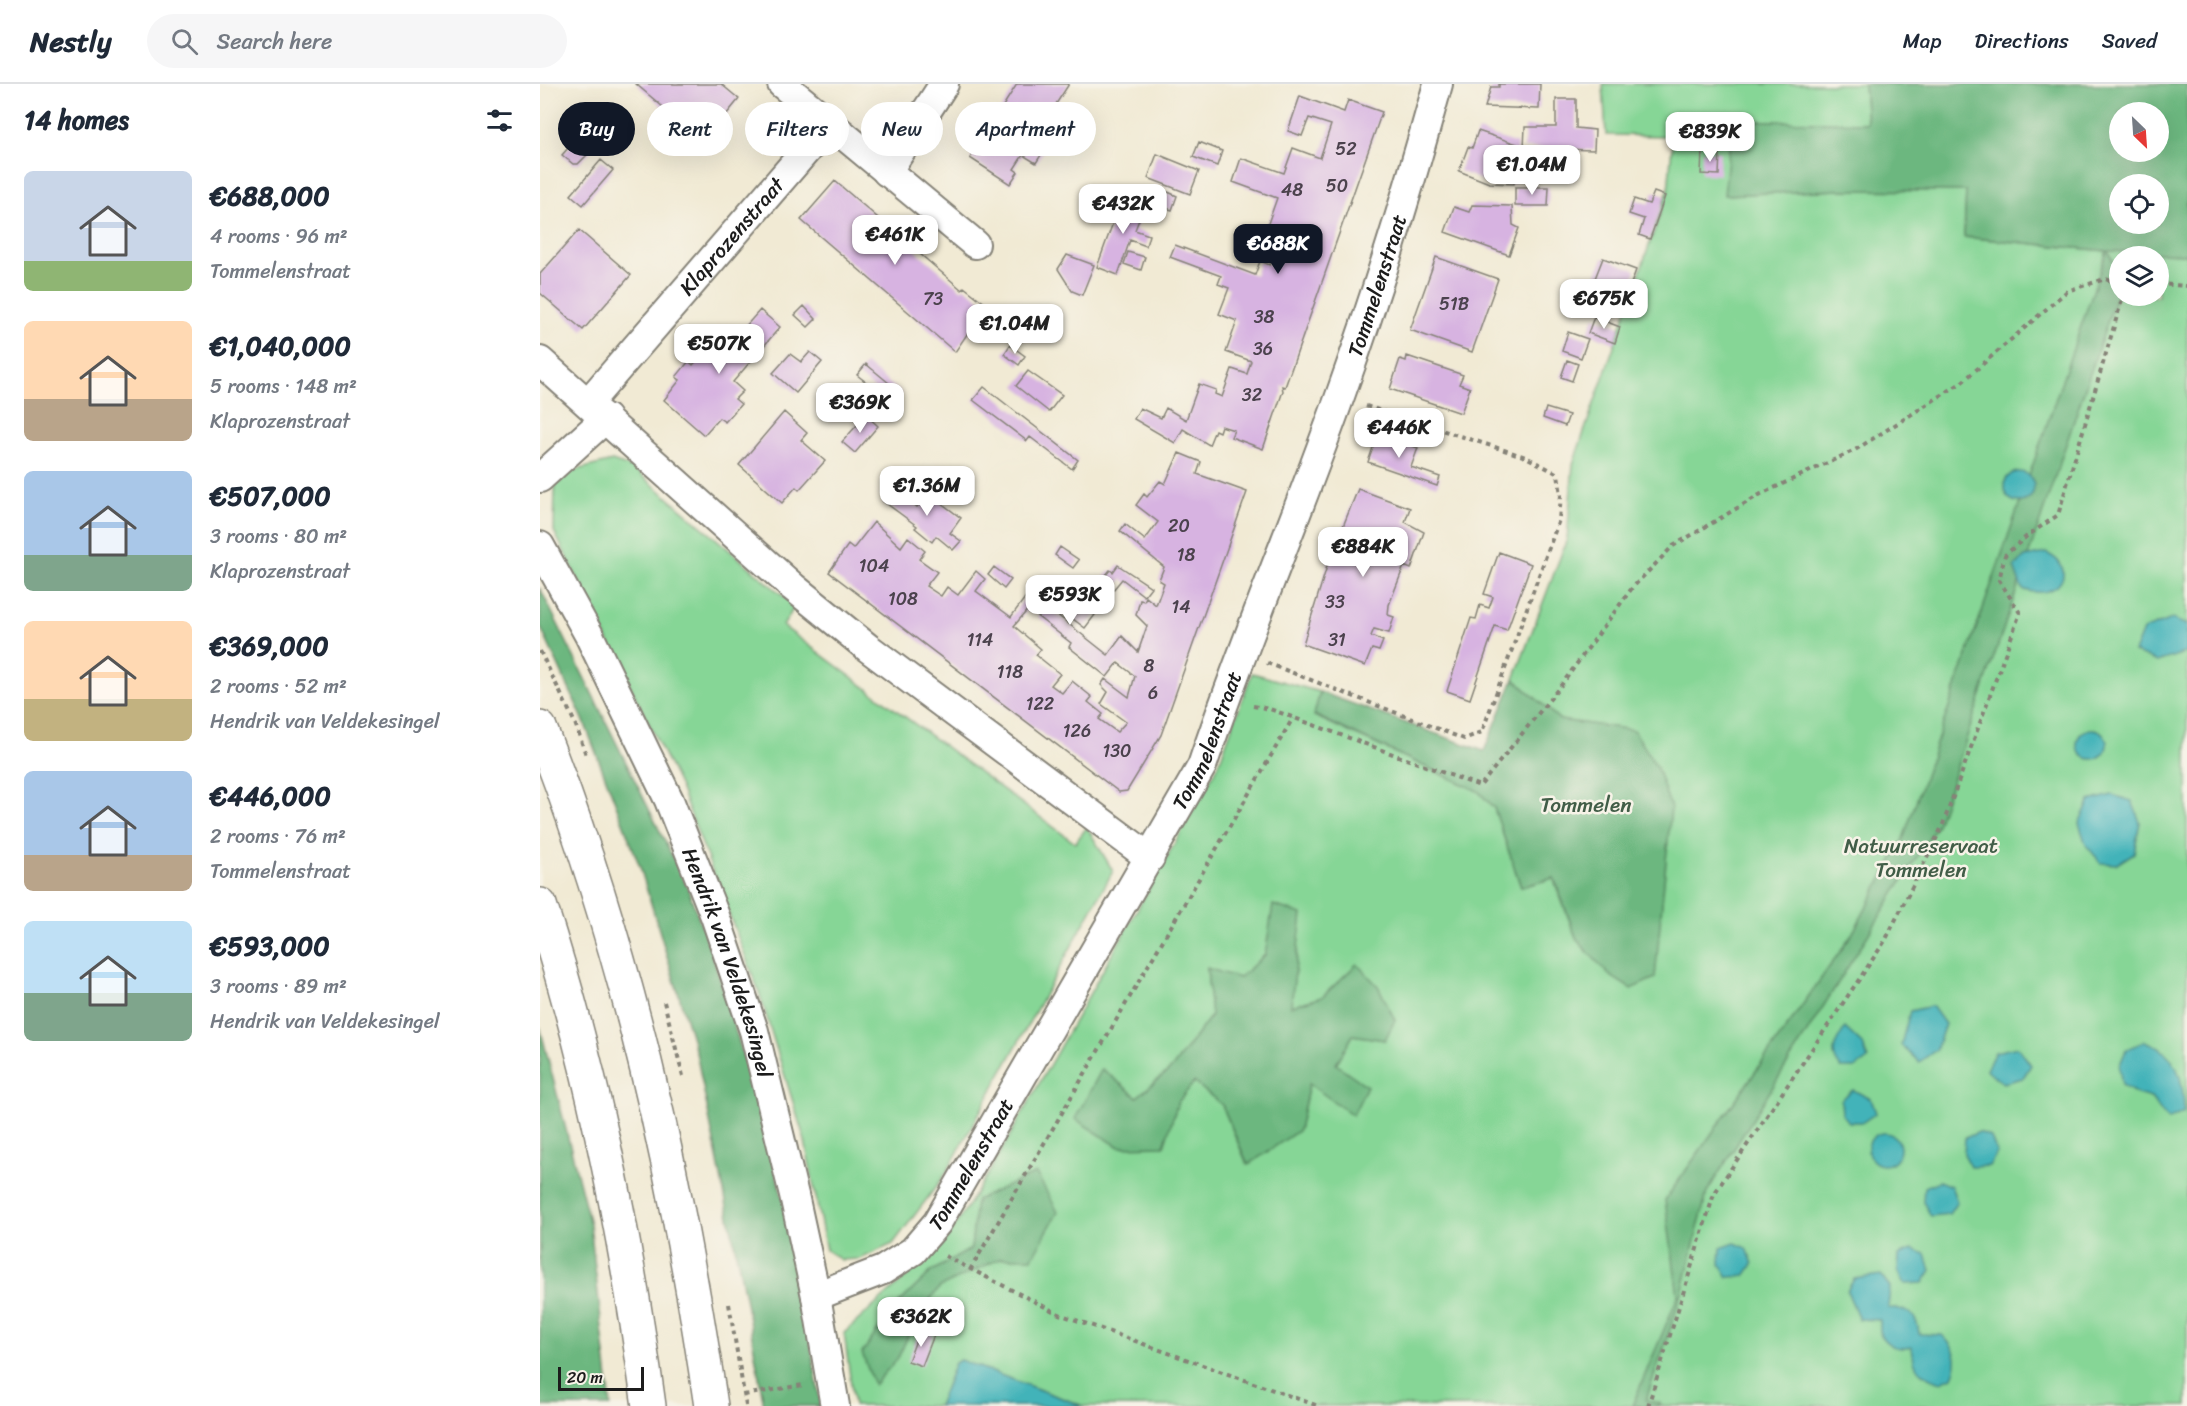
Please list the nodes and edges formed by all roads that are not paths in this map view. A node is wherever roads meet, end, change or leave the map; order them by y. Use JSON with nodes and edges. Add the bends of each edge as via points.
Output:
{"nodes":[{"id":1,"x":782,"y":84,"type":"edge"},
{"id":2,"x":944,"y":84,"type":"edge"},
{"id":3,"x":1438,"y":84,"type":"edge"},
{"id":4,"x":803,"y":102,"type":"edge"},
{"id":5,"x":849,"y":141,"type":"edge"},
{"id":6,"x":803,"y":156,"type":"edge"},
{"id":7,"x":887,"y":172,"type":"junction"},
{"id":8,"x":975,"y":244,"type":"dead end"},
{"id":9,"x":540,"y":361,"type":"edge"},
{"id":10,"x":597,"y":411,"type":"junction"},
{"id":11,"x":540,"y":478,"type":"edge"},
{"id":12,"x":540,"y":546,"type":"edge"},
{"id":13,"x":540,"y":728,"type":"edge"},
{"id":14,"x":1150,"y":858,"type":"junction"},
{"id":15,"x":540,"y":905,"type":"edge"},
{"id":16,"x":816,"y":1296,"type":"junction"},
{"id":17,"x":833,"y":1393,"type":"edge"},
{"id":18,"x":649,"y":1406,"type":"edge"},
{"id":19,"x":711,"y":1406,"type":"edge"}],
"edges":[{"from":1,"to":4,"type":"street"},
{"from":2,"to":7,"type":"street"},
{"from":3,"to":14,"type":"street","name":"Tommelenstraat","via":[[1398,226],[1340,397],[1202,766]]},
{"from":5,"to":7,"type":"street"},
{"from":6,"to":10,"type":"street","name":"Klaprozenstraat"},
{"from":7,"to":8,"type":"street"},
{"from":9,"to":10,"type":"street"},
{"from":10,"to":11,"type":"street"},
{"from":10,"to":14,"type":"street","via":[[793,587],[868,648]]},
{"from":12,"to":16,"type":"street","name":"Hendrik van Veldekesingel","via":[[589,635],[669,800],[715,916],[754,1031]]},
{"from":13,"to":19,"type":"highway","via":[[576,823],[634,1019],[668,1156]]},
{"from":14,"to":16,"type":"street","name":"Tommelenstraat","via":[[937,1223],[913,1251],[884,1270]]},
{"from":15,"to":18,"type":"highway","via":[[584,1059],[616,1195]]},
{"from":16,"to":17,"type":"street","name":"Hendrik van Veldekesingel"}]}
